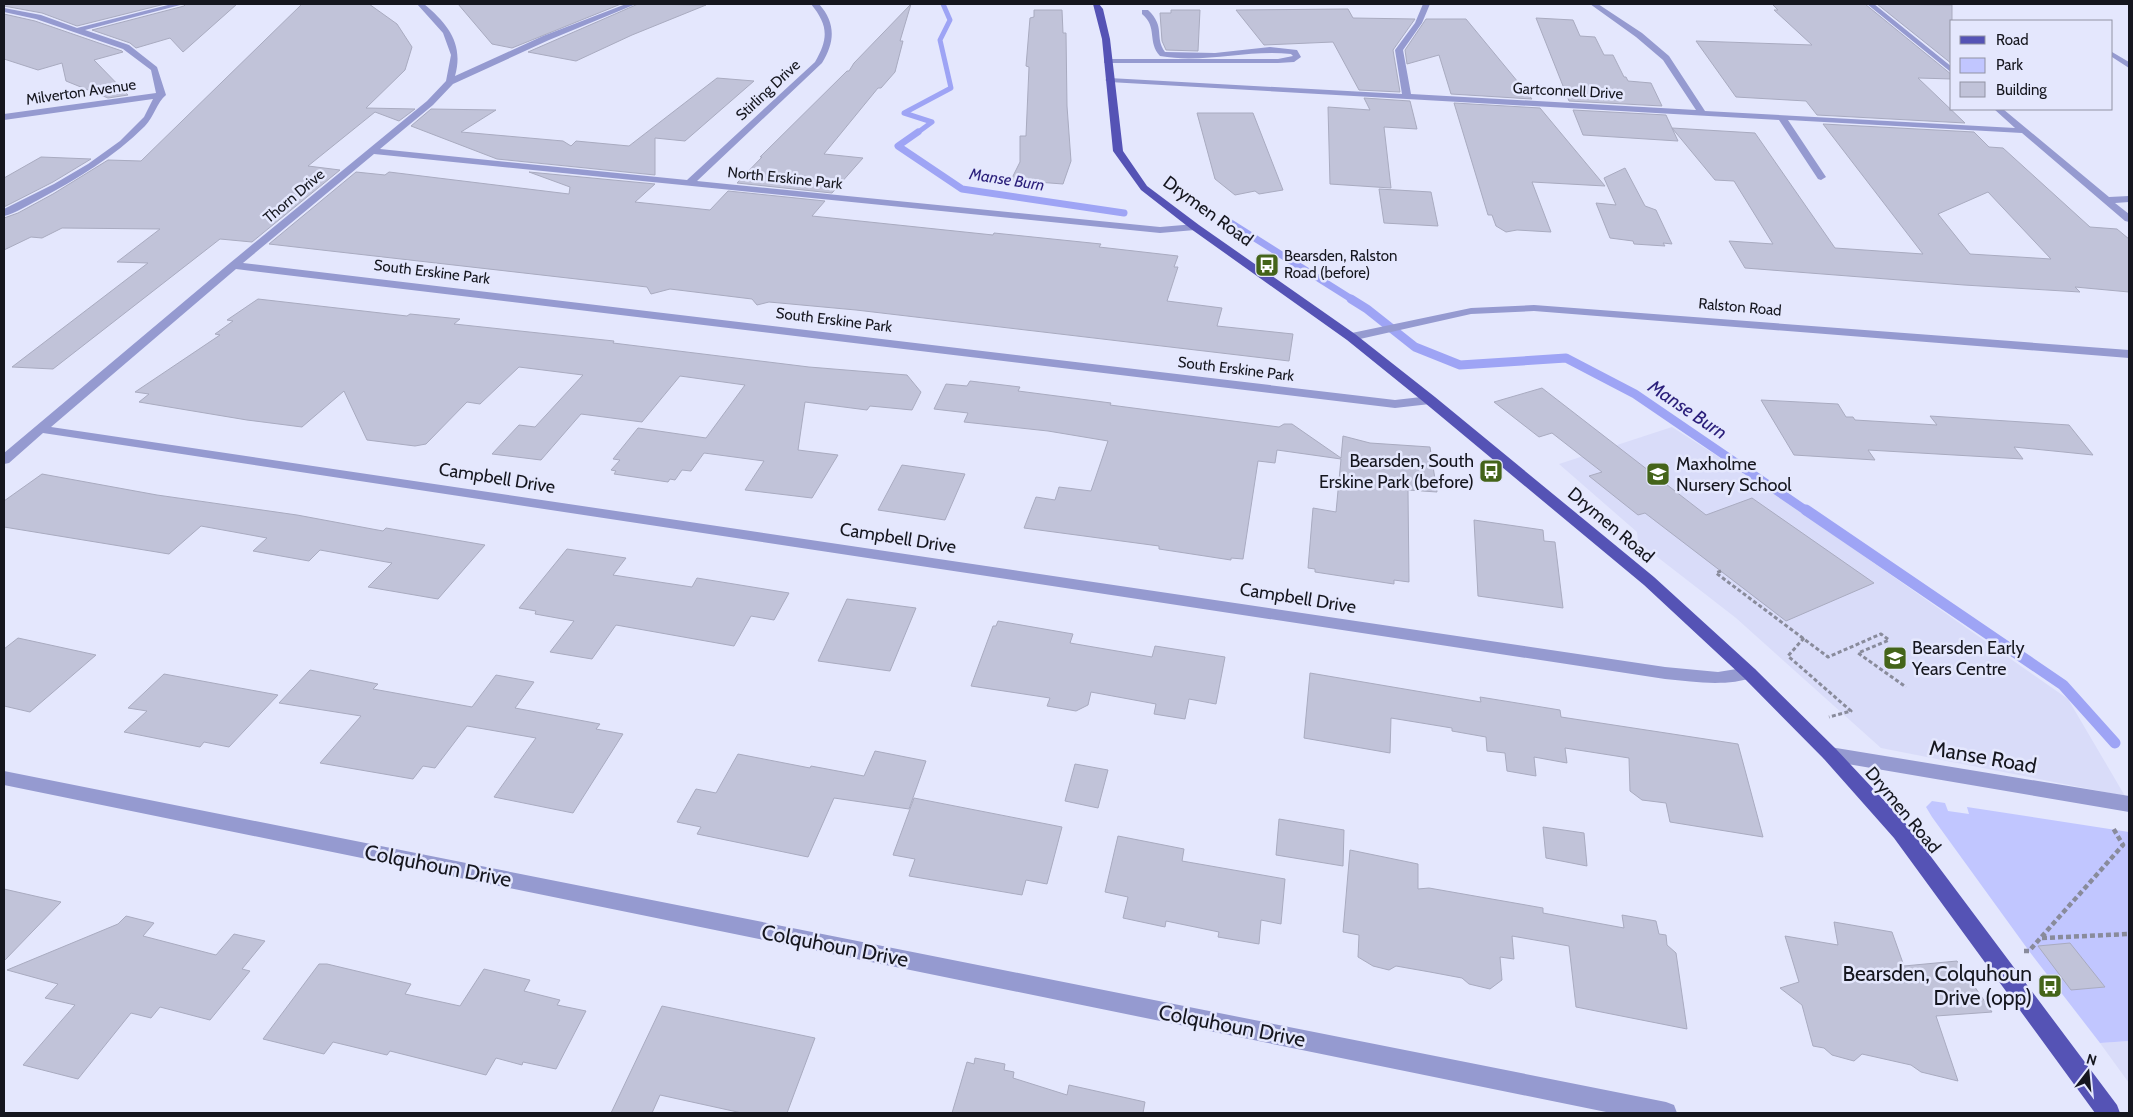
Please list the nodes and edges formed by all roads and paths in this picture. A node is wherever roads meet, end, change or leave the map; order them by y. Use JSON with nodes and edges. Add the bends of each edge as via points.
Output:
{"nodes":[{"id":1,"x":180,"y":4,"type":"edge"},
{"id":2,"x":420,"y":4,"type":"edge"},
{"id":3,"x":632,"y":4,"type":"edge"},
{"id":4,"x":815,"y":4,"type":"edge"},
{"id":5,"x":1096,"y":4,"type":"edge"},
{"id":6,"x":1426,"y":4,"type":"edge"},
{"id":7,"x":1594,"y":4,"type":"edge"},
{"id":8,"x":1870,"y":4,"type":"edge"},
{"id":9,"x":4,"y":10,"type":"edge"},
{"id":10,"x":1145,"y":12,"type":"dead end"},
{"id":11,"x":78,"y":30,"type":"junction"},
{"id":12,"x":2113,"y":55,"type":"edge"},
{"id":13,"x":1938,"y":59,"type":"junction"},
{"id":14,"x":1950,"y":60,"type":"edge"},
{"id":15,"x":1107,"y":61,"type":"junction"},
{"id":16,"x":2126,"y":68,"type":"edge"},
{"id":17,"x":1950,"y":69,"type":"edge"},
{"id":18,"x":1109,"y":80,"type":"junction"},
{"id":19,"x":450,"y":82,"type":"junction"},
{"id":20,"x":162,"y":94,"type":"junction"},
{"id":21,"x":1407,"y":96,"type":"junction"},
{"id":22,"x":1999,"y":110,"type":"edge"},
{"id":23,"x":1702,"y":112,"type":"junction"},
{"id":24,"x":1781,"y":116,"type":"junction"},
{"id":25,"x":4,"y":117,"type":"edge"},
{"id":26,"x":2025,"y":131,"type":"junction"},
{"id":27,"x":372,"y":151,"type":"junction"},
{"id":28,"x":1821,"y":177,"type":"dead end"},
{"id":29,"x":689,"y":183,"type":"junction"},
{"id":30,"x":2129,"y":199,"type":"edge"},
{"id":31,"x":2106,"y":200,"type":"junction"},
{"id":32,"x":4,"y":213,"type":"edge"},
{"id":33,"x":2129,"y":219,"type":"edge"},
{"id":34,"x":1195,"y":227,"type":"junction"},
{"id":35,"x":234,"y":265,"type":"junction"},
{"id":36,"x":1351,"y":337,"type":"junction"},
{"id":37,"x":2129,"y":354,"type":"edge"},
{"id":38,"x":1430,"y":400,"type":"junction"},
{"id":39,"x":41,"y":429,"type":"junction"},
{"id":40,"x":4,"y":460,"type":"edge"},
{"id":41,"x":1721,"y":571,"type":"dead end"},
{"id":42,"x":1804,"y":638,"type":"junction"},
{"id":43,"x":1749,"y":672,"type":"junction"},
{"id":44,"x":1906,"y":687,"type":"dead end"},
{"id":45,"x":1802,"y":725,"type":"junction"},
{"id":46,"x":1830,"y":754,"type":"junction"},
{"id":47,"x":4,"y":778,"type":"edge"},
{"id":48,"x":2097,"y":799,"type":"junction"},
{"id":49,"x":2129,"y":804,"type":"edge"},
{"id":50,"x":2129,"y":934,"type":"edge"},
{"id":51,"x":2041,"y":938,"type":"junction"},
{"id":52,"x":1992,"y":953,"type":"junction"},
{"id":53,"x":1666,"y":1113,"type":"edge"},
{"id":54,"x":2109,"y":1113,"type":"edge"}],
"edges":[{"from":1,"to":11,"type":"street"},
{"from":2,"to":19,"type":"street","via":[[445,29],[453,47],[455,56]]},
{"from":3,"to":19,"type":"street","name":"Thorn Drive","via":[[546,38]]},
{"from":4,"to":29,"type":"street","name":"Stirling Drive","via":[[828,20],[830,34],[818,63]]},
{"from":5,"to":15,"type":"main road","name":"Drymen Road"},
{"from":6,"to":21,"type":"street","via":[[1420,24],[1399,50]]},
{"from":7,"to":23,"type":"street","via":[[1666,58]]},
{"from":8,"to":13,"type":"street"},
{"from":9,"to":11,"type":"street","name":"Milverton Avenue"},
{"from":10,"to":15,"type":"street","via":[[1154,21],[1156,44],[1163,54],[1215,55],[1282,49],[1297,56],[1278,61]]},
{"from":11,"to":20,"type":"street","name":"Milverton Avenue","via":[[140,54],[160,80]]},
{"from":12,"to":16,"type":"street"},
{"from":13,"to":14,"type":"street"},
{"from":13,"to":17,"type":"street"},
{"from":15,"to":18,"type":"main road","name":"Drymen Road"},
{"from":18,"to":21,"type":"street","name":"Gartconnell Drive"},
{"from":18,"to":34,"type":"main road","name":"Drymen Road","via":[[1118,151],[1144,188]]},
{"from":19,"to":27,"type":"street","name":"Thorn Drive"},
{"from":20,"to":25,"type":"street","name":"Milverton Avenue"},
{"from":20,"to":32,"type":"street","name":"Milverton Avenue","via":[[146,120],[120,147],[66,182]]},
{"from":21,"to":23,"type":"street","name":"Gartconnell Drive"},
{"from":22,"to":26,"type":"street"},
{"from":23,"to":24,"type":"street","name":"Gartconnell Drive"},
{"from":24,"to":26,"type":"street","name":"Gartconnell Drive"},
{"from":24,"to":28,"type":"street"},
{"from":26,"to":31,"type":"street"},
{"from":27,"to":29,"type":"street","name":"North Erskine Park"},
{"from":27,"to":35,"type":"street","name":"Thorn Drive"},
{"from":29,"to":34,"type":"street","name":"North Erskine Park","via":[[1160,230]]},
{"from":30,"to":31,"type":"street"},
{"from":31,"to":33,"type":"street"},
{"from":34,"to":36,"type":"main road","name":"Drymen Road"},
{"from":35,"to":38,"type":"street","name":"South Erskine Park","via":[[1395,404]]},
{"from":35,"to":39,"type":"street","name":"Thorn Drive"},
{"from":36,"to":37,"type":"street","name":"Ralston Road","via":[[1471,311],[1534,308]]},
{"from":36,"to":38,"type":"main road","name":"Drymen Road"},
{"from":38,"to":43,"type":"main road","name":"Drymen Road","via":[[1648,581]]},
{"from":39,"to":40,"type":"street","name":"Thorn Drive"},
{"from":39,"to":43,"type":"street","name":"Campbell Drive","via":[[1666,673],[1718,678]]},
{"from":41,"to":42,"type":"path","via":[[1716,573]]},
{"from":42,"to":44,"type":"path","via":[[1828,657],[1881,634],[1889,640],[1858,653]]},
{"from":42,"to":45,"type":"path","via":[[1788,656],[1851,711]]},
{"from":43,"to":45,"type":"main road","name":"Drymen Road"},
{"from":45,"to":46,"type":"main road","name":"Drymen Road"},
{"from":46,"to":48,"type":"street","name":"Manse Road"},
{"from":46,"to":52,"type":"main road","name":"Drymen Road","via":[[1901,832]]},
{"from":47,"to":53,"type":"street","name":"Colquhoun Drive"},
{"from":48,"to":49,"type":"street","name":"Manse Road"},
{"from":48,"to":51,"type":"path","via":[[2123,845]]},
{"from":50,"to":51,"type":"path"},
{"from":51,"to":52,"type":"path","via":[[2029,951]]},
{"from":52,"to":54,"type":"main road","name":"Drymen Road"}]}
